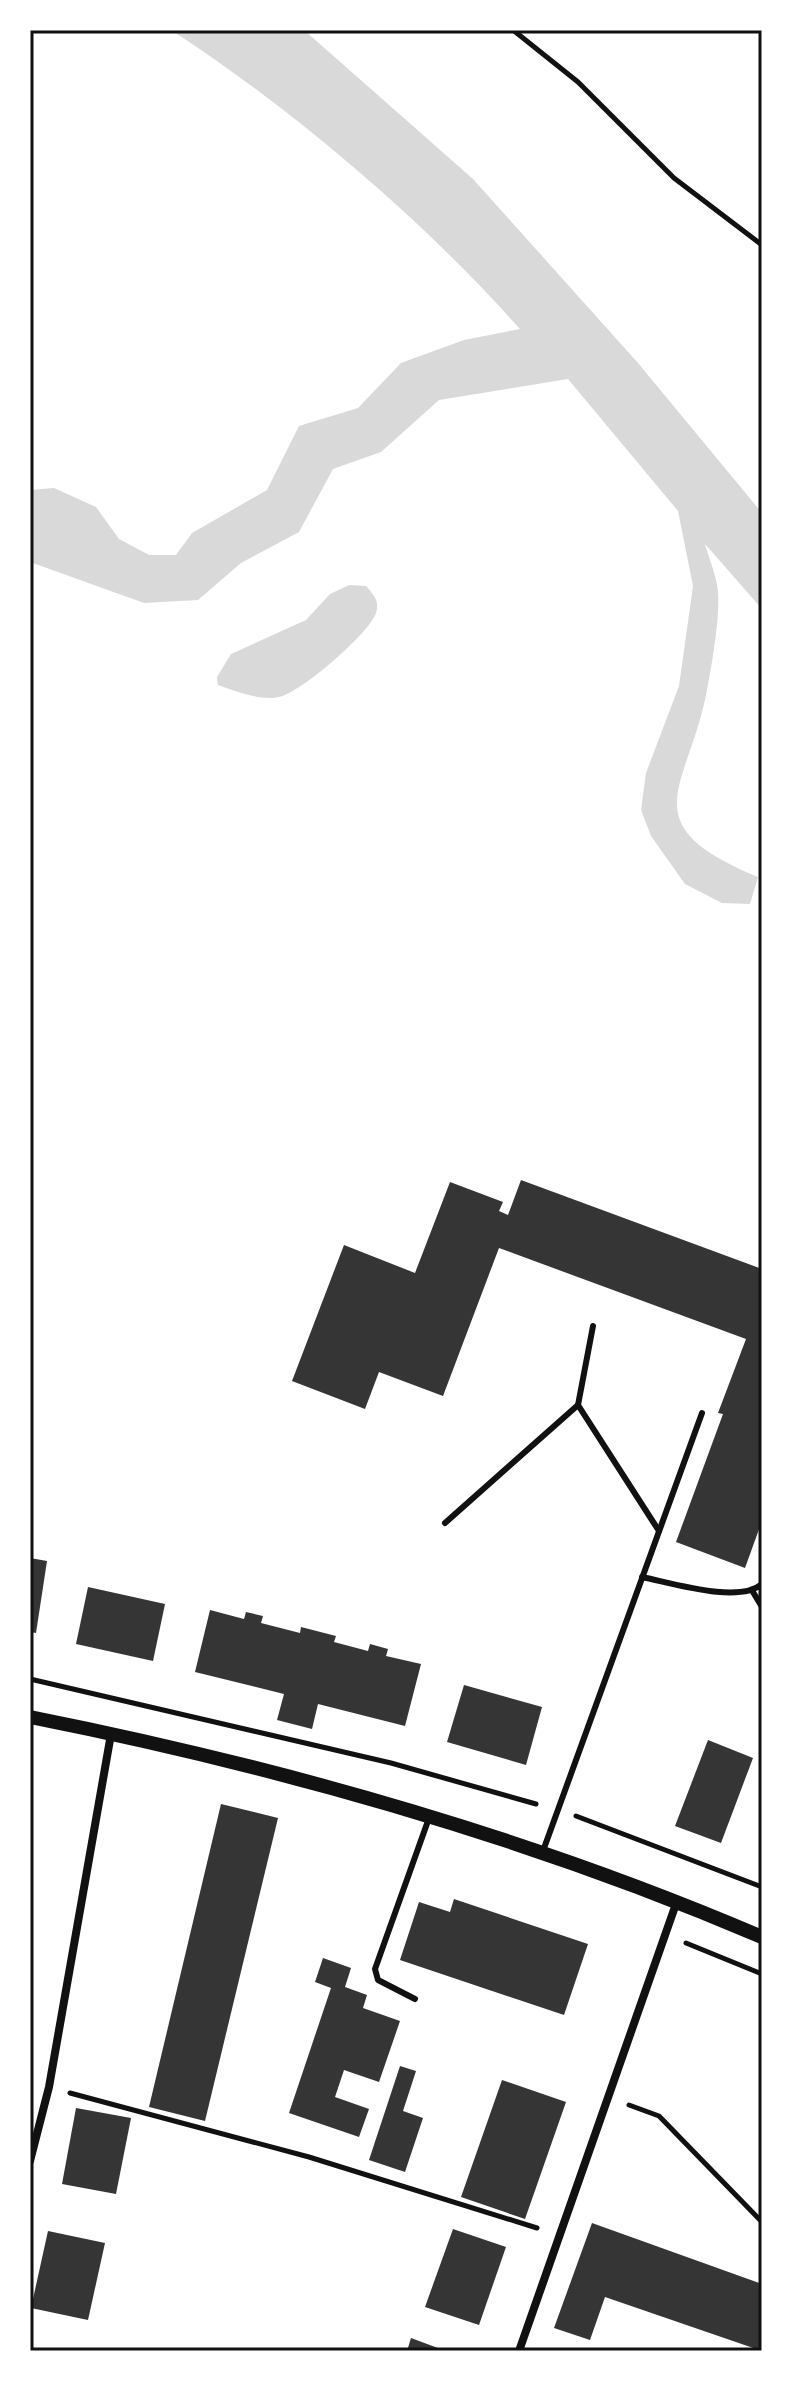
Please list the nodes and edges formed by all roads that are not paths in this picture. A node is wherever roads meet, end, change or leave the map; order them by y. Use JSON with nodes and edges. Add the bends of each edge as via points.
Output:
{"nodes":[{"id":1,"x":593,"y":1326,"type":"dead end"},
{"id":2,"x":578,"y":1405,"type":"junction"},
{"id":3,"x":702,"y":1413,"type":"dead end"},
{"id":4,"x":445,"y":1523,"type":"dead end"},
{"id":5,"x":659,"y":1531,"type":"junction"},
{"id":6,"x":642,"y":1577,"type":"junction"},
{"id":7,"x":762,"y":1584,"type":"edge"},
{"id":8,"x":753,"y":1592,"type":"junction"},
{"id":9,"x":762,"y":1607,"type":"edge"},
{"id":10,"x":30,"y":1717,"type":"edge"},
{"id":11,"x":111,"y":1733,"type":"junction"},
{"id":12,"x":430,"y":1815,"type":"junction"},
{"id":13,"x":543,"y":1851,"type":"junction"},
{"id":14,"x":677,"y":1901,"type":"junction"},
{"id":15,"x":762,"y":1937,"type":"edge"},
{"id":16,"x":415,"y":1999,"type":"dead end"},
{"id":17,"x":30,"y":2161,"type":"edge"},
{"id":18,"x":519,"y":2351,"type":"edge"}],
"edges":[{"from":1,"to":2,"type":"lane"},
{"from":2,"to":4,"type":"lane"},
{"from":2,"to":5,"type":"lane"},
{"from":3,"to":5,"type":"lane"},
{"from":5,"to":6,"type":"lane"},
{"from":6,"to":8,"type":"lane"},
{"from":6,"to":13,"type":"lane"},
{"from":7,"to":8,"type":"lane"},
{"from":8,"to":9,"type":"lane"},
{"from":10,"to":11,"type":"street"},
{"from":11,"to":12,"type":"street"},
{"from":11,"to":17,"type":"street","via":[[49,2087]]},
{"from":12,"to":13,"type":"street"},
{"from":12,"to":16,"type":"lane","via":[[375,1969],[378,1980]]},
{"from":13,"to":14,"type":"street"},
{"from":14,"to":15,"type":"street"},
{"from":14,"to":18,"type":"street"}]}
